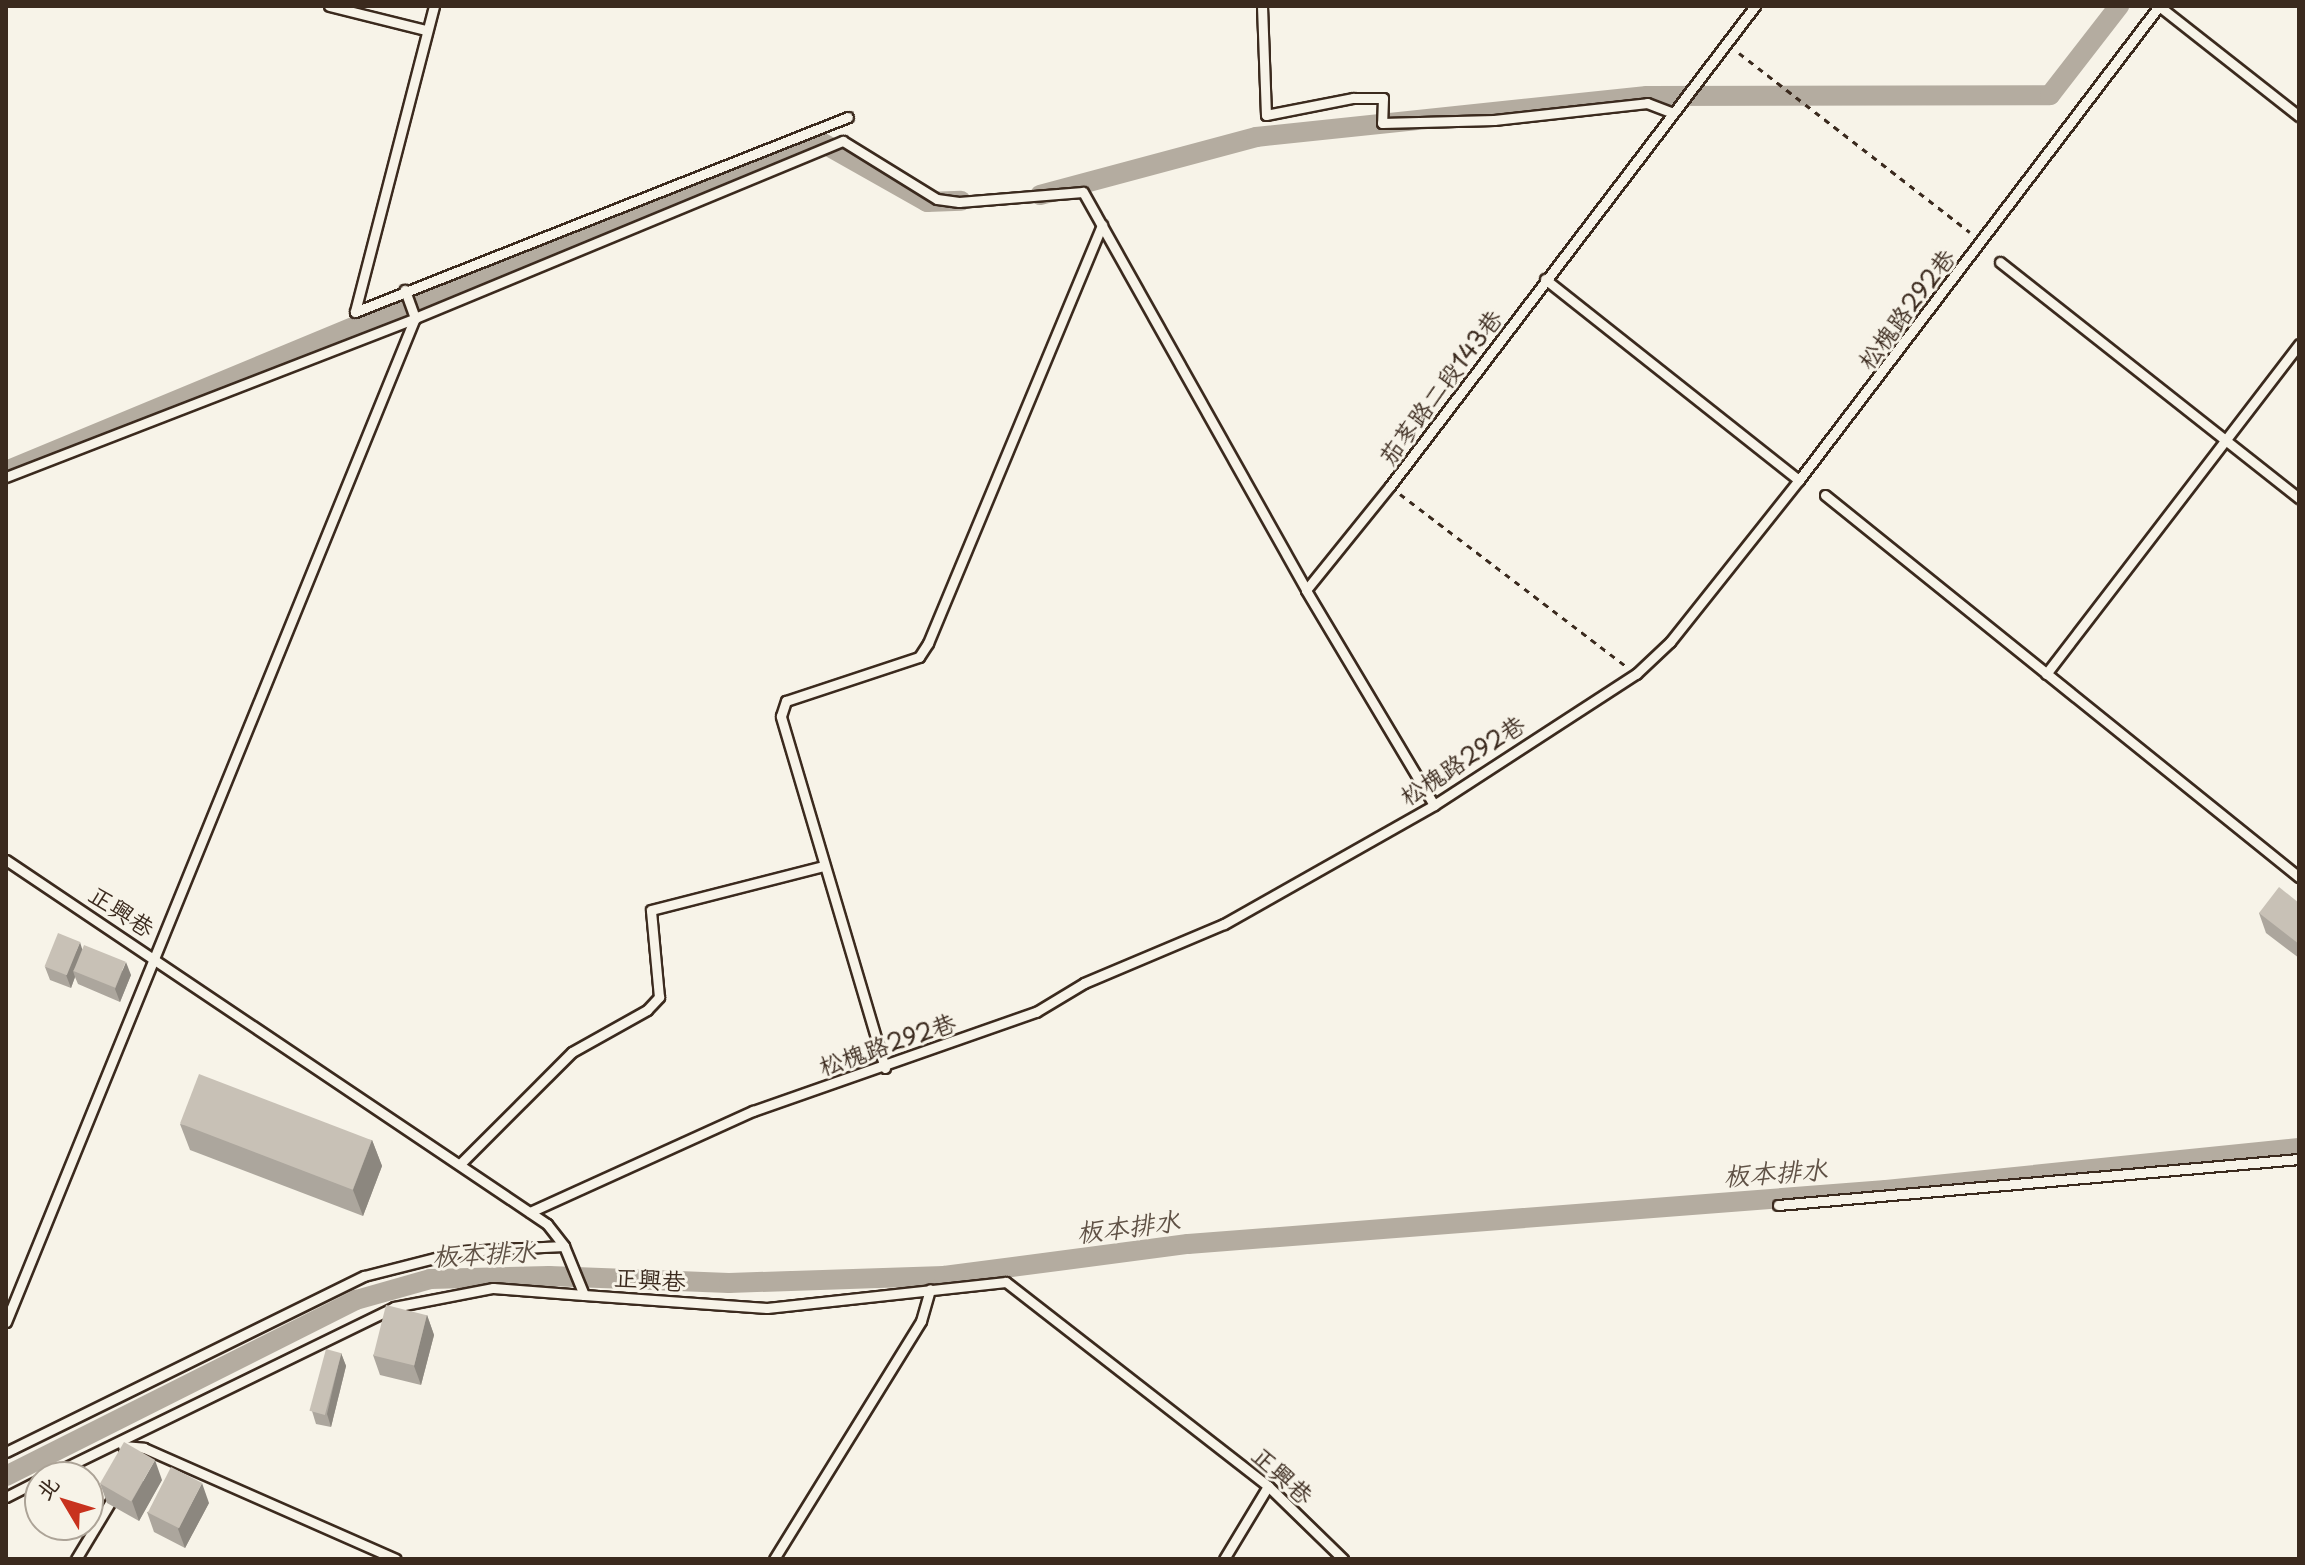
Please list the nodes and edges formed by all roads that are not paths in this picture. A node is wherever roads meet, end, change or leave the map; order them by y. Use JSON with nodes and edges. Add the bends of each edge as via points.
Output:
{"nodes":[{"id":1,"x":329,"y":6,"type":"edge"},
{"id":2,"x":434,"y":6,"type":"edge"},
{"id":3,"x":1262,"y":6,"type":"edge"},
{"id":4,"x":1755,"y":6,"type":"edge"},
{"id":5,"x":2159,"y":6,"type":"edge"},
{"id":6,"x":426,"y":30,"type":"junction"},
{"id":7,"x":1673,"y":113,"type":"junction"},
{"id":8,"x":2299,"y":116,"type":"edge"},
{"id":9,"x":848,"y":117,"type":"dead end"},
{"id":10,"x":1102,"y":225,"type":"junction"},
{"id":11,"x":2000,"y":262,"type":"dead end"},
{"id":12,"x":1545,"y":279,"type":"junction"},
{"id":13,"x":405,"y":290,"type":"junction"},
{"id":14,"x":415,"y":318,"type":"junction"},
{"id":15,"x":2299,"y":344,"type":"edge"},
{"id":16,"x":2225,"y":440,"type":"junction"},
{"id":17,"x":6,"y":477,"type":"edge"},
{"id":18,"x":1799,"y":480,"type":"junction"},
{"id":19,"x":1825,"y":495,"type":"dead end"},
{"id":20,"x":2299,"y":498,"type":"edge"},
{"id":21,"x":1306,"y":590,"type":"junction"},
{"id":22,"x":2046,"y":674,"type":"junction"},
{"id":23,"x":1434,"y":805,"type":"junction"},
{"id":24,"x":6,"y":860,"type":"edge"},
{"id":25,"x":823,"y":866,"type":"junction"},
{"id":26,"x":2299,"y":877,"type":"edge"},
{"id":27,"x":155,"y":957,"type":"junction"},
{"id":28,"x":885,"y":1068,"type":"junction"},
{"id":29,"x":2299,"y":1159,"type":"edge"},
{"id":30,"x":460,"y":1164,"type":"junction"},
{"id":31,"x":1778,"y":1205,"type":"dead end"},
{"id":32,"x":530,"y":1212,"type":"junction"},
{"id":33,"x":564,"y":1246,"type":"junction"},
{"id":34,"x":930,"y":1289,"type":"junction"},
{"id":35,"x":582,"y":1290,"type":"junction"},
{"id":36,"x":6,"y":1322,"type":"edge"},
{"id":37,"x":148,"y":1426,"type":"junction"},
{"id":38,"x":112,"y":1445,"type":"junction"},
{"id":39,"x":144,"y":1448,"type":"junction"},
{"id":40,"x":6,"y":1452,"type":"edge"},
{"id":41,"x":137,"y":1460,"type":"edge"},
{"id":42,"x":79,"y":1461,"type":"edge"},
{"id":43,"x":121,"y":1485,"type":"edge"},
{"id":44,"x":1268,"y":1486,"type":"junction"},
{"id":45,"x":24,"y":1488,"type":"edge"},
{"id":46,"x":6,"y":1497,"type":"edge"},
{"id":47,"x":76,"y":1559,"type":"edge"},
{"id":48,"x":396,"y":1559,"type":"edge"},
{"id":49,"x":774,"y":1559,"type":"edge"},
{"id":50,"x":1224,"y":1559,"type":"edge"},
{"id":51,"x":1343,"y":1559,"type":"edge"}],
"edges":[{"from":1,"to":6,"type":"lane"},
{"from":2,"to":6,"type":"lane"},
{"from":3,"to":7,"type":"lane","via":[[1266,115],[1353,98],[1383,98],[1382,123],[1494,120],[1647,103]]},
{"from":4,"to":7,"type":"lane","name":"茄苳路二段143巷"},
{"from":5,"to":8,"type":"lane"},
{"from":5,"to":18,"type":"lane","name":"松槐路292巷"},
{"from":6,"to":13,"type":"lane","via":[[355,312]]},
{"from":7,"to":12,"type":"lane","name":"茄苳路二段143巷"},
{"from":9,"to":13,"type":"lane"},
{"from":10,"to":14,"type":"lane","via":[[1083,192],[937,199],[843,141]]},
{"from":10,"to":21,"type":"lane"},
{"from":10,"to":25,"type":"lane","via":[[919,657],[786,701],[781,716]]},
{"from":11,"to":16,"type":"lane"},
{"from":12,"to":18,"type":"lane"},
{"from":12,"to":21,"type":"lane","name":"茄苳路二段143巷"},
{"from":13,"to":14,"type":"lane"},
{"from":14,"to":17,"type":"lane"},
{"from":14,"to":27,"type":"lane"},
{"from":15,"to":16,"type":"lane"},
{"from":16,"to":20,"type":"lane"},
{"from":16,"to":22,"type":"lane"},
{"from":18,"to":23,"type":"lane","name":"松槐路292巷","via":[[1670,642],[1636,674]]},
{"from":19,"to":22,"type":"lane"},
{"from":21,"to":23,"type":"lane"},
{"from":22,"to":26,"type":"lane"},
{"from":23,"to":28,"type":"lane","name":"松槐路292巷","via":[[1224,924],[1084,983],[1036,1012]]},
{"from":24,"to":27,"type":"lane","name":"正興巷"},
{"from":25,"to":28,"type":"lane"},
{"from":25,"to":30,"type":"lane","via":[[651,910],[659,997],[647,1010],[572,1052]]},
{"from":27,"to":30,"type":"lane","name":"正興巷"},
{"from":27,"to":36,"type":"lane"},
{"from":28,"to":32,"type":"lane","name":"松槐路292巷","via":[[753,1111]]},
{"from":29,"to":31,"type":"lane"},
{"from":30,"to":32,"type":"lane","name":"正興巷"},
{"from":32,"to":33,"type":"lane","name":"正興巷"},
{"from":33,"to":35,"type":"lane","name":"正興巷"},
{"from":33,"to":40,"type":"lane","via":[[462,1251],[364,1276]]},
{"from":34,"to":35,"type":"lane","name":"正興巷","via":[[767,1308]]},
{"from":34,"to":44,"type":"lane","name":"正興巷","via":[[1006,1282]]},
{"from":34,"to":49,"type":"lane","via":[[921,1321]]},
{"from":35,"to":37,"type":"lane","via":[[493,1288],[421,1299],[367,1317]]},
{"from":37,"to":38,"type":"lane"},
{"from":37,"to":39,"type":"lane"},
{"from":38,"to":39,"type":"lane"},
{"from":38,"to":42,"type":"lane"},
{"from":39,"to":41,"type":"lane"},
{"from":39,"to":48,"type":"lane"},
{"from":43,"to":47,"type":"lane"},
{"from":44,"to":50,"type":"lane"},
{"from":44,"to":51,"type":"lane","name":"正興巷"},
{"from":45,"to":46,"type":"lane"}]}
